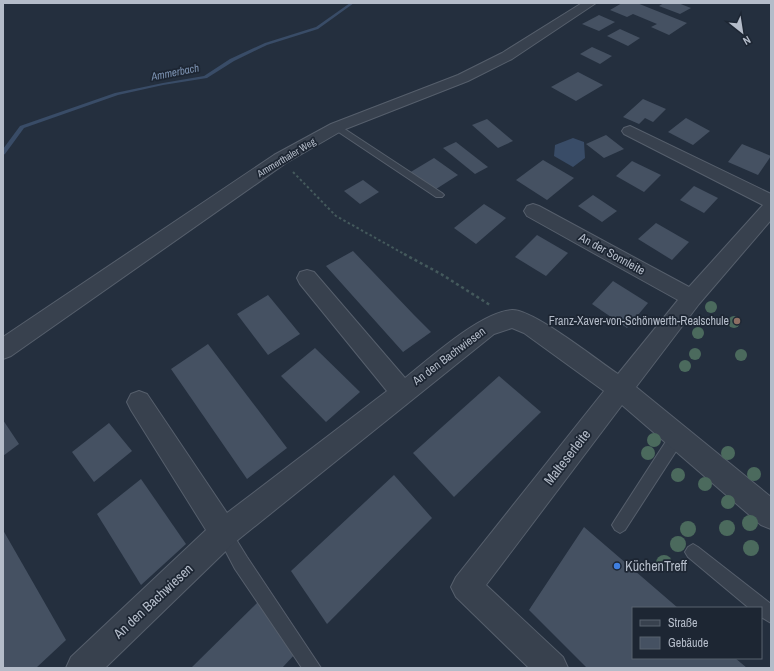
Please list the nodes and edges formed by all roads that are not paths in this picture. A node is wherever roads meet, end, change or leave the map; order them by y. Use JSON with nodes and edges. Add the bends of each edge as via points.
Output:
{"nodes":[{"id":1,"x":590,"y":3,"type":"edge"},
{"id":2,"x":337,"y":127,"type":"junction"},
{"id":3,"x":630,"y":132,"type":"dead end"},
{"id":4,"x":439,"y":195,"type":"dead end"},
{"id":5,"x":771,"y":202,"type":"edge"},
{"id":6,"x":771,"y":208,"type":"edge"},
{"id":7,"x":533,"y":211,"type":"dead end"},
{"id":8,"x":307,"y":278,"type":"dead end"},
{"id":9,"x":692,"y":298,"type":"junction"},
{"id":10,"x":3,"y":349,"type":"edge"},
{"id":11,"x":620,"y":389,"type":"junction"},
{"id":12,"x":402,"y":392,"type":"junction"},
{"id":13,"x":139,"y":402,"type":"dead end"},
{"id":14,"x":677,"y":437,"type":"junction"},
{"id":15,"x":771,"y":515,"type":"edge"},
{"id":16,"x":620,"y":524,"type":"dead end"},
{"id":17,"x":224,"y":533,"type":"junction"},
{"id":18,"x":693,"y":552,"type":"dead end"},
{"id":19,"x":761,"y":607,"type":"edge"},
{"id":20,"x":762,"y":608,"type":"edge"},
{"id":21,"x":771,"y":615,"type":"edge"},
{"id":22,"x":82,"y":668,"type":"edge"},
{"id":23,"x":312,"y":668,"type":"edge"},
{"id":24,"x":552,"y":668,"type":"edge"}],
"edges":[{"from":1,"to":2,"type":"street","name":"Ammerthaler Weg","via":[[507,56],[463,78]]},
{"from":2,"to":4,"type":"lane"},
{"from":2,"to":10,"type":"street","name":"Ammerthaler Weg","via":[[280,159]]},
{"from":3,"to":5,"type":"street"},
{"from":6,"to":9,"type":"street"},
{"from":7,"to":9,"type":"street","name":"An der Sonnleite"},
{"from":8,"to":12,"type":"street","name":"An den Bachwiesen"},
{"from":9,"to":11,"type":"street"},
{"from":11,"to":12,"type":"street","name":"An den Bachwiesen","via":[[532,326],[512,319],[487,327]]},
{"from":11,"to":14,"type":"street"},
{"from":11,"to":24,"type":"street","name":"Malteserleite","via":[[466,587]]},
{"from":12,"to":17,"type":"street","name":"An den Bachwiesen"},
{"from":13,"to":17,"type":"street"},
{"from":14,"to":15,"type":"street"},
{"from":14,"to":16,"type":"lane"},
{"from":17,"to":22,"type":"street","name":"An den Bachwiesen"},
{"from":17,"to":23,"type":"lane","via":[[241,563]]},
{"from":18,"to":19,"type":"lane"},
{"from":20,"to":21,"type":"lane"}]}
